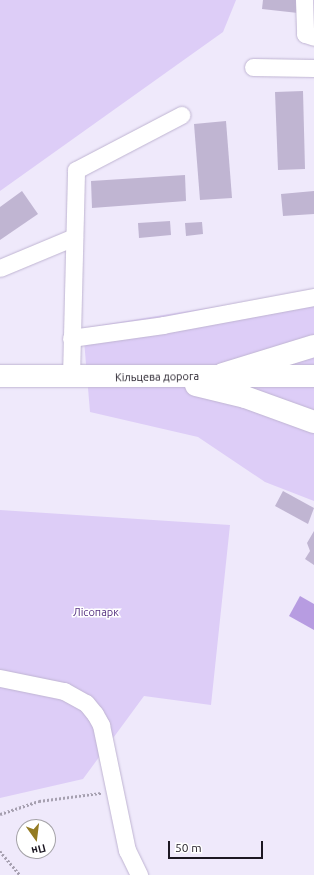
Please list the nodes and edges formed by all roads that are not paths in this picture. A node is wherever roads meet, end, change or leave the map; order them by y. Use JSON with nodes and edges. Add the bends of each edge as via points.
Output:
{"nodes":[{"id":1,"x":304,"y":0,"type":"edge"},
{"id":2,"x":314,"y":37,"type":"edge"},
{"id":3,"x":253,"y":67,"type":"dead end"},
{"id":4,"x":314,"y":68,"type":"edge"},
{"id":5,"x":181,"y":115,"type":"dead end"},
{"id":6,"x":74,"y":237,"type":"junction"},
{"id":7,"x":0,"y":268,"type":"edge"},
{"id":8,"x":314,"y":297,"type":"edge"},
{"id":9,"x":71,"y":338,"type":"junction"},
{"id":10,"x":314,"y":346,"type":"edge"},
{"id":11,"x":0,"y":376,"type":"edge"},
{"id":12,"x":214,"y":376,"type":"junction"},
{"id":13,"x":314,"y":376,"type":"edge"},
{"id":14,"x":71,"y":377,"type":"junction"},
{"id":15,"x":147,"y":378,"type":"junction"},
{"id":16,"x":314,"y":422,"type":"edge"},
{"id":17,"x":0,"y":678,"type":"edge"},
{"id":18,"x":139,"y":875,"type":"edge"}],
"edges":[{"from":1,"to":2,"type":"lane","via":[[305,34]]},
{"from":3,"to":4,"type":"lane"},
{"from":5,"to":6,"type":"lane","via":[[76,170]]},
{"from":6,"to":7,"type":"lane"},
{"from":6,"to":9,"type":"lane"},
{"from":8,"to":9,"type":"lane","via":[[163,326]]},
{"from":9,"to":14,"type":"lane"},
{"from":10,"to":12,"type":"main road"},
{"from":11,"to":14,"type":"main road","name":"Кільцева дорога"},
{"from":12,"to":13,"type":"main road","name":"Кільцева дорога"},
{"from":12,"to":15,"type":"main road","name":"Кільцева дорога"},
{"from":14,"to":15,"type":"main road","name":"Кільцева дорога"},
{"from":15,"to":16,"type":"main road","via":[[245,397]]},
{"from":17,"to":18,"type":"lane","via":[[64,691],[86,703],[100,726],[127,850]]}]}
